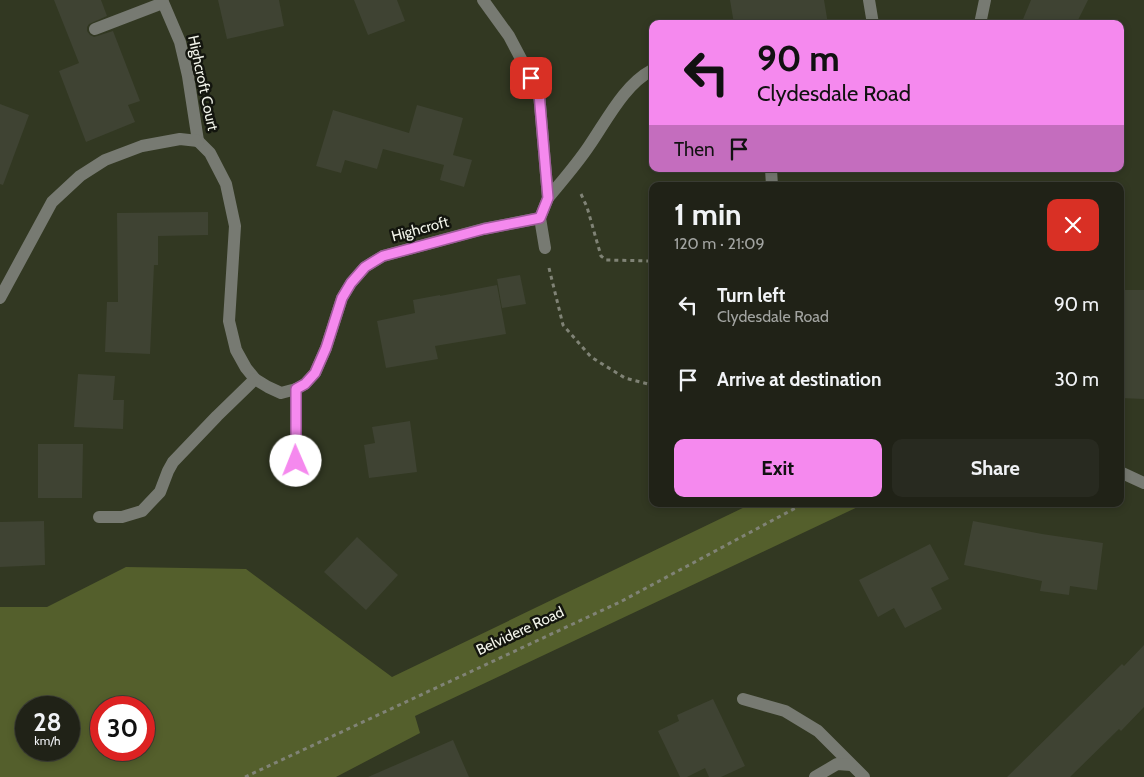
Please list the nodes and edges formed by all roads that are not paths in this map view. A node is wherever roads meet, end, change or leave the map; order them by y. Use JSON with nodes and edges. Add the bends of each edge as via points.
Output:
{"nodes":[{"id":1,"x":483,"y":0,"type":"edge"},
{"id":2,"x":869,"y":0,"type":"edge"},
{"id":3,"x":985,"y":0,"type":"edge"},
{"id":4,"x":163,"y":1,"type":"edge"},
{"id":5,"x":872,"y":20,"type":"edge"},
{"id":6,"x":981,"y":20,"type":"edge"},
{"id":7,"x":95,"y":29,"type":"dead end"},
{"id":8,"x":649,"y":72,"type":"edge"},
{"id":9,"x":198,"y":141,"type":"junction"},
{"id":10,"x":548,"y":198,"type":"junction"},
{"id":11,"x":540,"y":218,"type":"junction"},
{"id":12,"x":545,"y":248,"type":"road end"},
{"id":13,"x":0,"y":298,"type":"edge"},
{"id":14,"x":255,"y":378,"type":"junction"},
{"id":15,"x":296,"y":389,"type":"junction"},
{"id":16,"x":296,"y":461,"type":"dead end"},
{"id":17,"x":1124,"y":474,"type":"edge"},
{"id":18,"x":1144,"y":483,"type":"edge"},
{"id":19,"x":99,"y":518,"type":"dead end"},
{"id":20,"x":743,"y":699,"type":"dead end"},
{"id":21,"x":851,"y":765,"type":"junction"},
{"id":22,"x":815,"y":777,"type":"edge"},
{"id":23,"x":864,"y":777,"type":"edge"}],
"edges":[{"from":1,"to":10,"type":"street","via":[[509,36],[539,93]]},
{"from":2,"to":5,"type":"street"},
{"from":3,"to":6,"type":"street"},
{"from":4,"to":7,"type":"street","name":"Highcroft Court"},
{"from":4,"to":9,"type":"street","name":"Highcroft Court","via":[[180,42]]},
{"from":8,"to":10,"type":"street","via":[[637,80],[611,112],[588,148]]},
{"from":9,"to":13,"type":"street","via":[[180,139],[142,146],[105,160],[80,176],[52,202]]},
{"from":9,"to":14,"type":"street","via":[[210,153],[226,184],[235,226],[229,321],[236,350]]},
{"from":10,"to":11,"type":"street"},
{"from":11,"to":12,"type":"street"},
{"from":11,"to":15,"type":"street","name":"Highcroft","via":[[383,256],[365,267],[342,298],[315,373]]},
{"from":14,"to":15,"type":"street","via":[[281,393]]},
{"from":14,"to":19,"type":"street","via":[[173,462],[160,492],[142,511],[122,517]]},
{"from":15,"to":16,"type":"street"},
{"from":17,"to":18,"type":"street"},
{"from":20,"to":21,"type":"street","via":[[785,711],[802,721],[818,732]]},
{"from":21,"to":22,"type":"street","via":[[837,764]]},
{"from":21,"to":23,"type":"street"}]}
